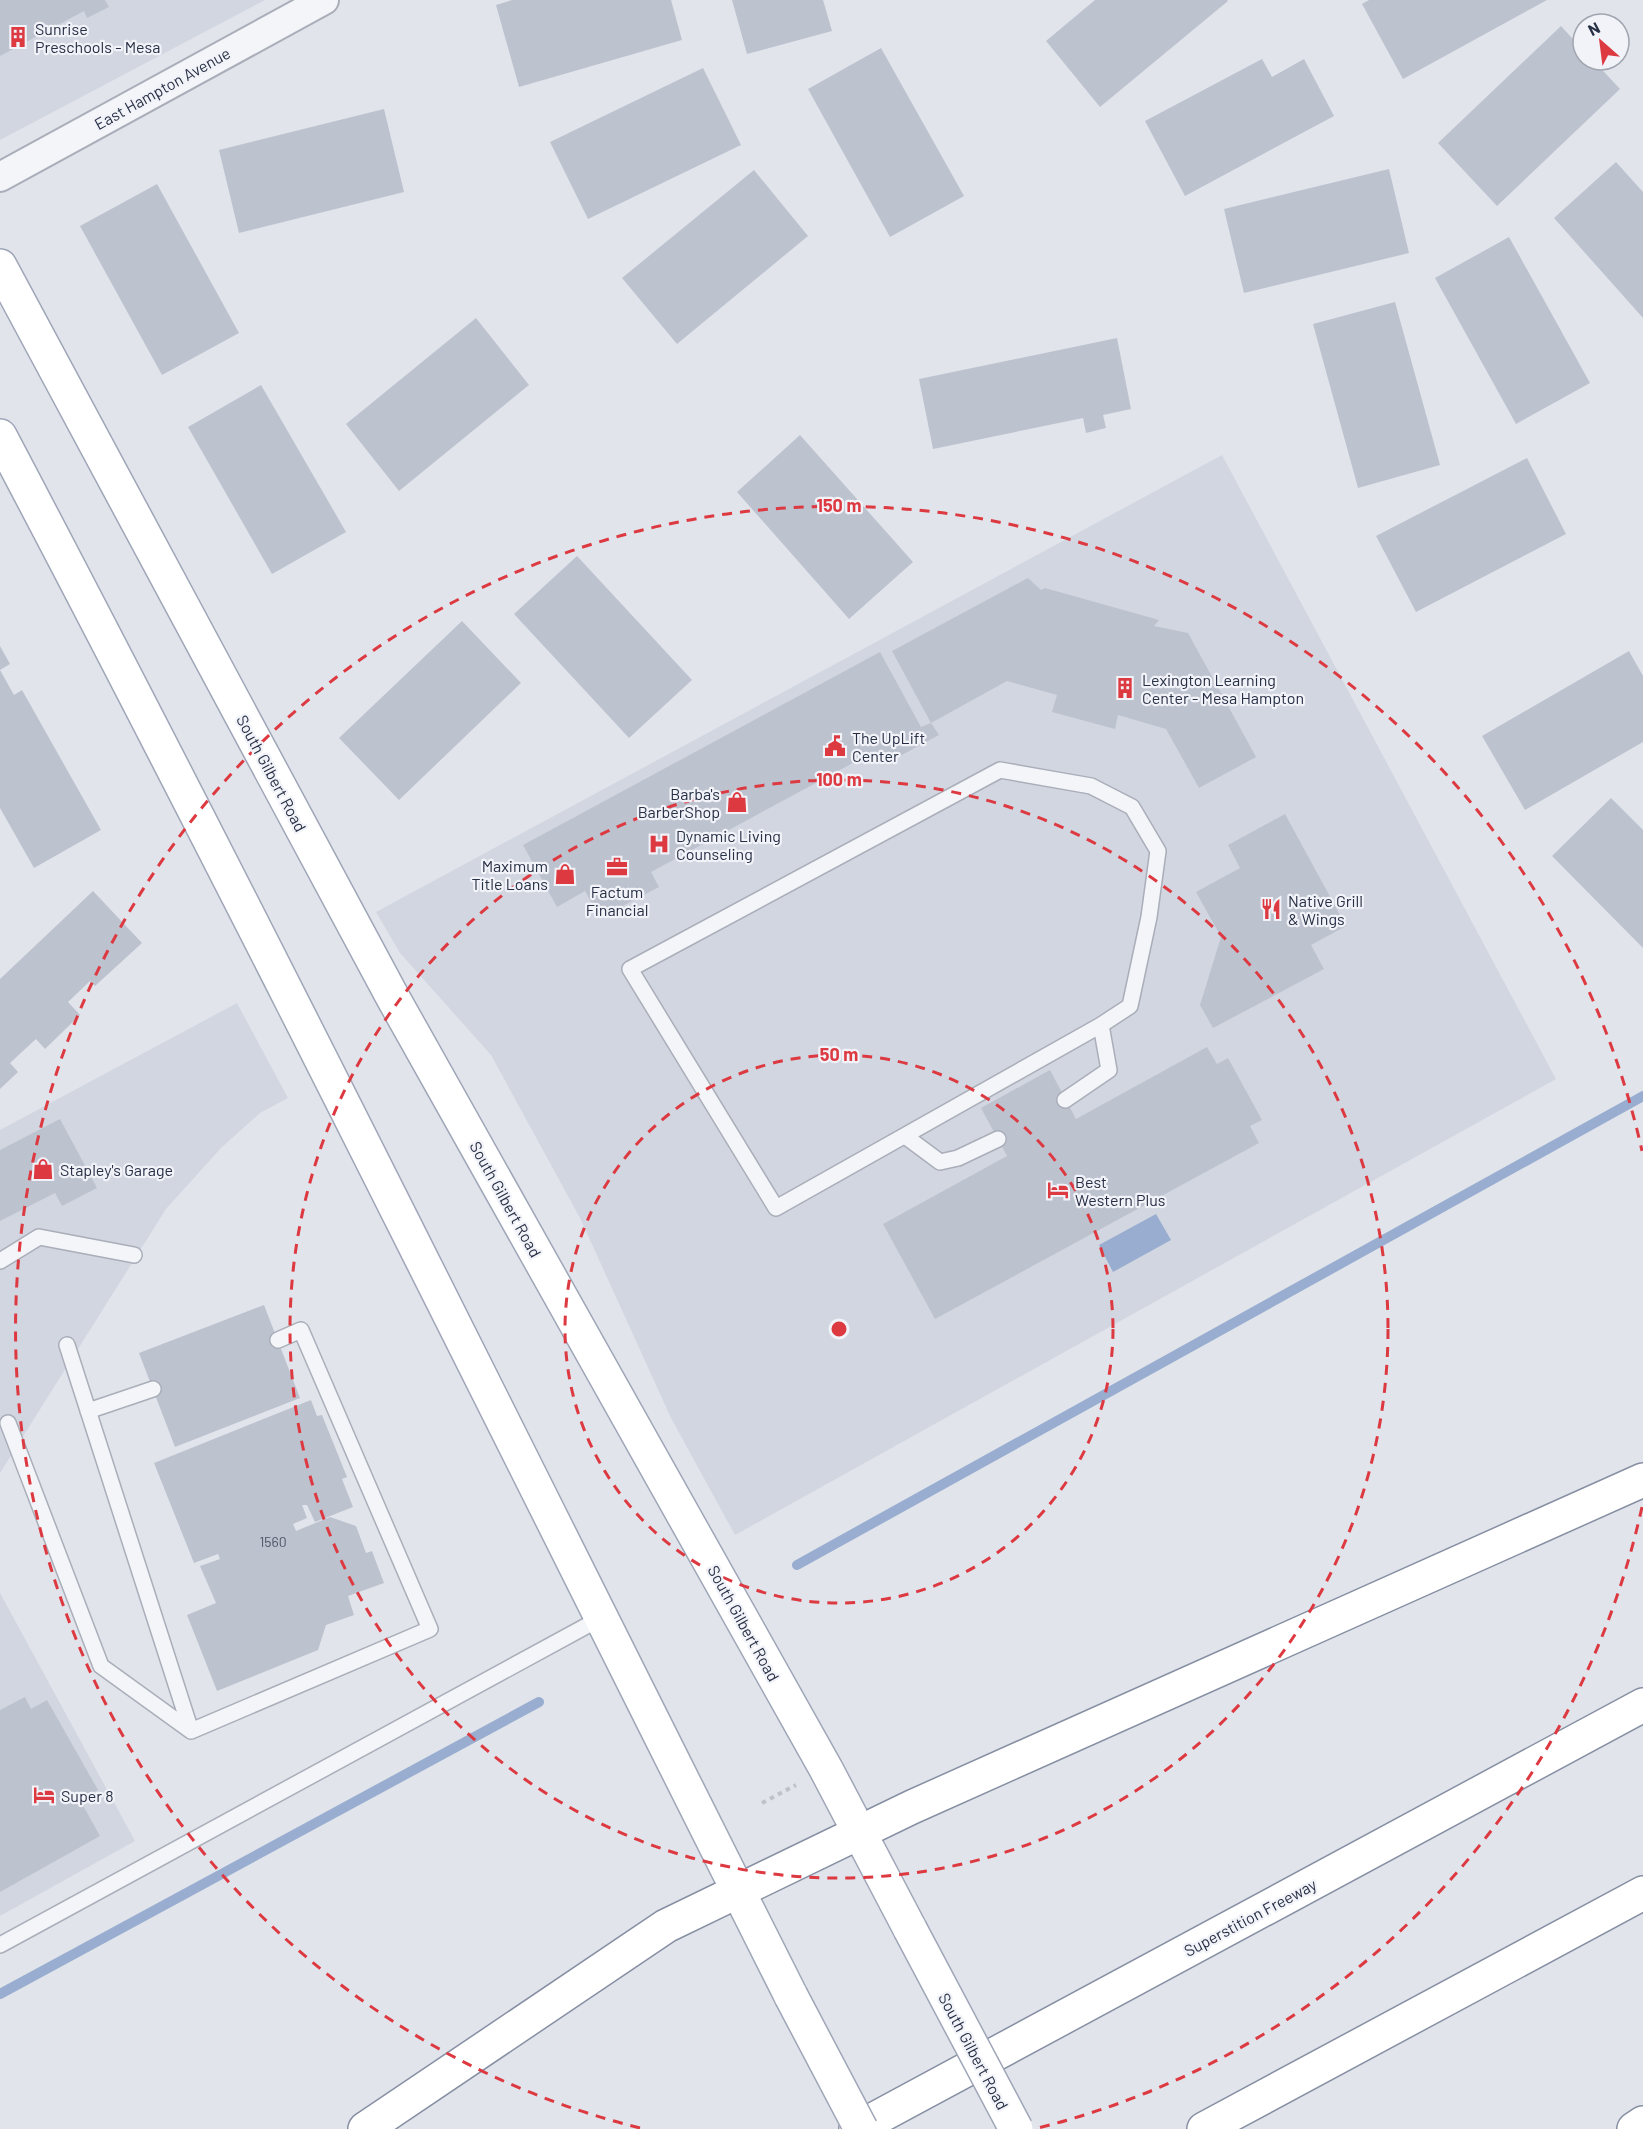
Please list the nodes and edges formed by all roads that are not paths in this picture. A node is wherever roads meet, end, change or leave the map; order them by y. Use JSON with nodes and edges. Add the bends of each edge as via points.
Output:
{"nodes":[{"id":1,"x":324,"y":0,"type":"edge"},
{"id":2,"x":0,"y":177,"type":"edge"},
{"id":3,"x":0,"y":267,"type":"edge"},
{"id":4,"x":0,"y":436,"type":"edge"},
{"id":5,"x":1101,"y":1025,"type":"junction"},
{"id":6,"x":1065,"y":1100,"type":"dead end"},
{"id":7,"x":905,"y":1136,"type":"junction"},
{"id":8,"x":998,"y":1139,"type":"dead end"},
{"id":9,"x":134,"y":1255,"type":"dead end"},
{"id":10,"x":0,"y":1261,"type":"edge"},
{"id":11,"x":278,"y":1340,"type":"dead end"},
{"id":12,"x":67,"y":1345,"type":"dead end"},
{"id":13,"x":153,"y":1389,"type":"dead end"},
{"id":14,"x":88,"y":1411,"type":"junction"},
{"id":15,"x":8,"y":1424,"type":"dead end"},
{"id":16,"x":1643,"y":1480,"type":"edge"},
{"id":17,"x":601,"y":1618,"type":"junction"},
{"id":18,"x":1643,"y":1705,"type":"edge"},
{"id":19,"x":191,"y":1731,"type":"junction"},
{"id":20,"x":859,"y":1832,"type":"junction"},
{"id":21,"x":739,"y":1892,"type":"junction"},
{"id":22,"x":1643,"y":1893,"type":"edge"},
{"id":23,"x":0,"y":1946,"type":"edge"},
{"id":24,"x":1643,"y":2123,"type":"edge"},
{"id":25,"x":365,"y":2129,"type":"edge"},
{"id":26,"x":856,"y":2129,"type":"edge"},
{"id":27,"x":861,"y":2129,"type":"edge"},
{"id":28,"x":1016,"y":2129,"type":"edge"},
{"id":29,"x":1204,"y":2129,"type":"edge"},
{"id":30,"x":1634,"y":2129,"type":"edge"}],
"edges":[{"from":1,"to":2,"type":"street","name":"East Hampton Avenue"},
{"from":3,"to":20,"type":"main road","name":"South Gilbert Road","via":[[392,996]]},
{"from":4,"to":17,"type":"main road","via":[[341,1094]]},
{"from":5,"to":6,"type":"lane","via":[[1108,1070]]},
{"from":5,"to":7,"type":"lane"},
{"from":5,"to":7,"type":"lane","via":[[1130,1006],[1158,851],[1132,807],[1091,786],[1000,770],[630,969],[776,1208]]},
{"from":7,"to":8,"type":"lane","via":[[940,1162]]},
{"from":9,"to":10,"type":"lane","via":[[39,1237]]},
{"from":11,"to":19,"type":"lane","via":[[302,1330],[430,1629]]},
{"from":12,"to":14,"type":"lane"},
{"from":13,"to":14,"type":"lane"},
{"from":14,"to":19,"type":"lane"},
{"from":15,"to":19,"type":"lane","via":[[101,1666]]},
{"from":16,"to":20,"type":"main road"},
{"from":17,"to":21,"type":"main road"},
{"from":17,"to":23,"type":"lane"},
{"from":18,"to":26,"type":"main road","name":"Superstition Freeway"},
{"from":20,"to":21,"type":"main road"},
{"from":20,"to":28,"type":"main road","name":"South Gilbert Road","bridge":true},
{"from":21,"to":25,"type":"main road","via":[[666,1926]]},
{"from":21,"to":27,"type":"main road","bridge":true},
{"from":22,"to":29,"type":"main road"},
{"from":24,"to":30,"type":"main road"}]}
